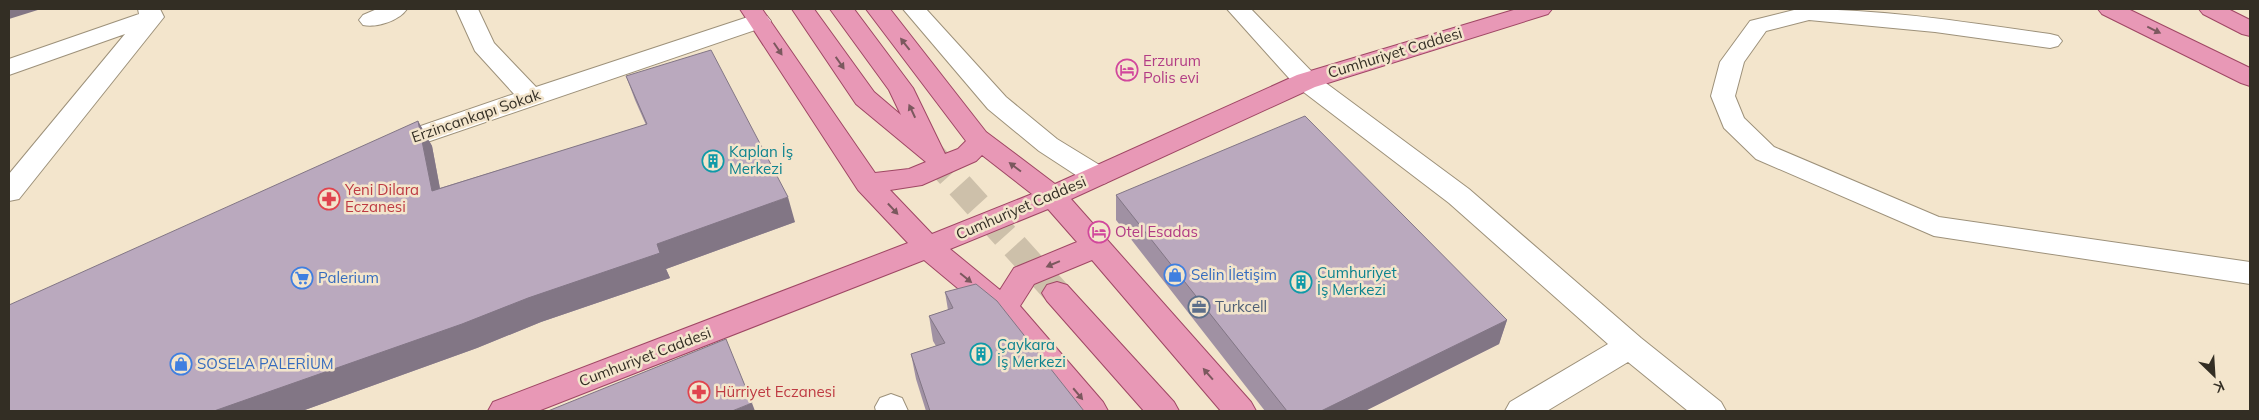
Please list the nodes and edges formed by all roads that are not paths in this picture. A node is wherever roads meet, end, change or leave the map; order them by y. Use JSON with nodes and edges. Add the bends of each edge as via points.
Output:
{"nodes":[{"id":1,"x":395,"y":9,"type":"edge"},
{"id":2,"x":467,"y":9,"type":"edge"},
{"id":3,"x":803,"y":9,"type":"edge"},
{"id":4,"x":842,"y":9,"type":"edge"},
{"id":5,"x":878,"y":9,"type":"edge"},
{"id":6,"x":914,"y":9,"type":"edge"},
{"id":7,"x":1238,"y":9,"type":"edge"},
{"id":8,"x":1495,"y":9,"type":"edge"},
{"id":9,"x":1540,"y":9,"type":"edge"},
{"id":10,"x":2110,"y":9,"type":"edge"},
{"id":11,"x":2211,"y":9,"type":"edge"},
{"id":12,"x":1807,"y":11,"type":"edge"},
{"id":13,"x":151,"y":13,"type":"edge"},
{"id":14,"x":755,"y":15,"type":"edge"},
{"id":15,"x":371,"y":20,"type":"dead end"},
{"id":16,"x":2250,"y":29,"type":"edge"},
{"id":17,"x":2050,"y":41,"type":"dead end"},
{"id":18,"x":9,"y":67,"type":"edge"},
{"id":19,"x":2250,"y":78,"type":"edge"},
{"id":20,"x":1306,"y":80,"type":"junction"},
{"id":21,"x":531,"y":97,"type":"junction"},
{"id":22,"x":977,"y":138,"type":"junction"},
{"id":23,"x":370,"y":155,"type":"edge"},
{"id":24,"x":1097,"y":176,"type":"junction"},
{"id":25,"x":868,"y":183,"type":"junction"},
{"id":26,"x":9,"y":192,"type":"edge"},
{"id":27,"x":1053,"y":196,"type":"junction"},
{"id":28,"x":928,"y":247,"type":"junction"},
{"id":29,"x":1099,"y":249,"type":"junction"},
{"id":30,"x":2250,"y":273,"type":"edge"},
{"id":31,"x":1057,"y":294,"type":"tunnel mouth"},
{"id":32,"x":1003,"y":309,"type":"junction"},
{"id":33,"x":1630,"y":346,"type":"junction"},
{"id":34,"x":504,"y":411,"type":"edge"},
{"id":35,"x":1092,"y":411,"type":"edge"},
{"id":36,"x":1163,"y":411,"type":"edge"},
{"id":37,"x":1240,"y":411,"type":"edge"},
{"id":38,"x":1521,"y":411,"type":"edge"},
{"id":39,"x":1710,"y":411,"type":"edge"}],
"edges":[{"from":1,"to":15,"type":"street"},
{"from":2,"to":21,"type":"street","via":[[483,46]]},
{"from":3,"to":4,"type":"main road","one_way":true,"via":[[864,98],[932,155],[901,88]]},
{"from":22,"to":5,"type":"main road","one_way":true},
{"from":6,"to":24,"type":"street","via":[[997,103],[1048,145]]},
{"from":7,"to":20,"type":"street"},
{"from":8,"to":20,"type":"main road"},
{"from":9,"to":20,"type":"main road","name":"Cumhuriyet Caddesi"},
{"from":10,"to":19,"type":"main road","one_way":true},
{"from":11,"to":16,"type":"main road"},
{"from":12,"to":17,"type":"street"},
{"from":12,"to":30,"type":"street","via":[[1758,26],[1732,62],[1723,96],[1733,122],[1765,153],[1934,226]]},
{"from":13,"to":18,"type":"street"},
{"from":13,"to":26,"type":"street"},
{"from":14,"to":21,"type":"street","name":"Erzincankapı Sokak"},
{"from":14,"to":25,"type":"main road","one_way":true},
{"from":20,"to":24,"type":"main road","name":"Cumhuriyet Caddesi"},
{"from":20,"to":33,"type":"street","via":[[1459,196]]},
{"from":21,"to":23,"type":"street","name":"Erzincankapı Sokak","via":[[406,139]]},
{"from":22,"to":25,"type":"main road","via":[[980,142],[967,155],[913,178]]},
{"from":27,"to":22,"type":"main road","one_way":true},
{"from":24,"to":27,"type":"main road","name":"Cumhuriyet Caddesi"},
{"from":25,"to":28,"type":"main road","one_way":true},
{"from":27,"to":28,"type":"main road","name":"Cumhuriyet Caddesi"},
{"from":27,"to":29,"type":"main road"},
{"from":28,"to":32,"type":"main road","one_way":true},
{"from":28,"to":34,"type":"main road","name":"Cumhuriyet Caddesi"},
{"from":29,"to":32,"type":"main road","one_way":true,"via":[[1086,250],[1024,276]]},
{"from":37,"to":29,"type":"main road","one_way":true},
{"from":31,"to":36,"type":"main road"},
{"from":32,"to":35,"type":"main road","one_way":true},
{"from":33,"to":38,"type":"street"},
{"from":33,"to":39,"type":"street"}]}
